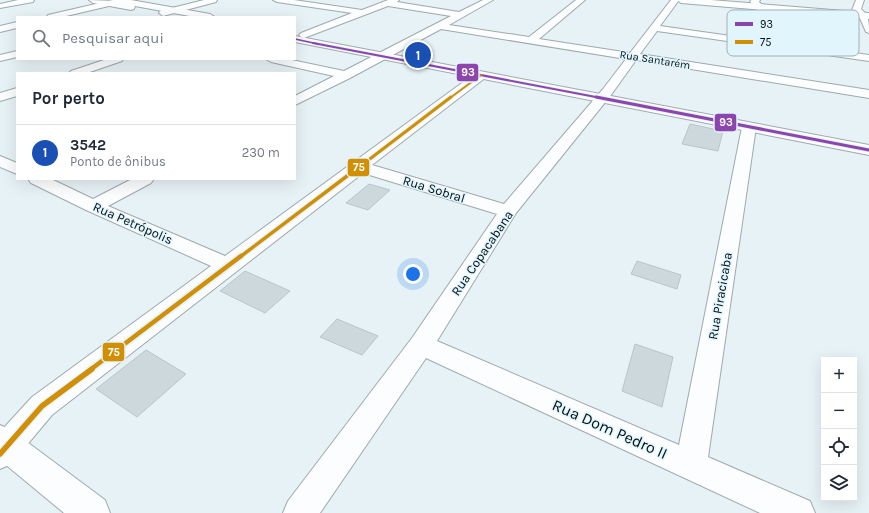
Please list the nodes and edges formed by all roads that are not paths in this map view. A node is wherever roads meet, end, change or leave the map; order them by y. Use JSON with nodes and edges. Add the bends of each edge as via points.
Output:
{"nodes":[{"id":1,"x":30,"y":0,"type":"edge"},
{"id":2,"x":93,"y":0,"type":"edge"},
{"id":3,"x":213,"y":0,"type":"edge"},
{"id":4,"x":277,"y":0,"type":"edge"},
{"id":5,"x":307,"y":0,"type":"edge"},
{"id":6,"x":489,"y":0,"type":"edge"},
{"id":7,"x":580,"y":0,"type":"edge"},
{"id":8,"x":675,"y":0,"type":"edge"},
{"id":9,"x":681,"y":0,"type":"edge"},
{"id":10,"x":730,"y":0,"type":"edge"},
{"id":11,"x":860,"y":0,"type":"edge"},
{"id":12,"x":117,"y":1,"type":"edge"},
{"id":13,"x":391,"y":2,"type":"edge"},
{"id":14,"x":297,"y":3,"type":"junction"},
{"id":15,"x":757,"y":3,"type":"edge"},
{"id":16,"x":0,"y":6,"type":"edge"},
{"id":17,"x":175,"y":10,"type":"junction"},
{"id":18,"x":832,"y":10,"type":"edge"},
{"id":19,"x":163,"y":13,"type":"junction"},
{"id":20,"x":362,"y":13,"type":"junction"},
{"id":21,"x":864,"y":13,"type":"edge"},
{"id":22,"x":461,"y":15,"type":"junction"},
{"id":23,"x":55,"y":16,"type":"edge"},
{"id":24,"x":177,"y":16,"type":"edge"},
{"id":25,"x":205,"y":16,"type":"edge"},
{"id":26,"x":16,"y":25,"type":"edge"},
{"id":27,"x":440,"y":26,"type":"junction"},
{"id":28,"x":654,"y":28,"type":"junction"},
{"id":29,"x":0,"y":29,"type":"edge"},
{"id":30,"x":869,"y":30,"type":"edge"},
{"id":31,"x":298,"y":36,"type":"edge"},
{"id":32,"x":727,"y":38,"type":"edge"},
{"id":33,"x":531,"y":40,"type":"junction"},
{"id":34,"x":16,"y":54,"type":"edge"},
{"id":35,"x":387,"y":54,"type":"junction"},
{"id":36,"x":633,"y":56,"type":"junction"},
{"id":37,"x":855,"y":56,"type":"edge"},
{"id":38,"x":0,"y":58,"type":"edge"},
{"id":39,"x":869,"y":58,"type":"edge"},
{"id":40,"x":115,"y":60,"type":"edge"},
{"id":41,"x":277,"y":60,"type":"edge"},
{"id":42,"x":78,"y":72,"type":"edge"},
{"id":43,"x":346,"y":75,"type":"junction"},
{"id":44,"x":481,"y":75,"type":"junction"},
{"id":45,"x":16,"y":92,"type":"edge"},
{"id":46,"x":869,"y":94,"type":"edge"},
{"id":47,"x":604,"y":95,"type":"junction"},
{"id":48,"x":0,"y":97,"type":"edge"},
{"id":49,"x":296,"y":100,"type":"edge"},
{"id":50,"x":749,"y":127,"type":"junction"},
{"id":51,"x":869,"y":141,"type":"edge"},
{"id":52,"x":869,"y":150,"type":"edge"},
{"id":53,"x":0,"y":161,"type":"edge"},
{"id":54,"x":360,"y":167,"type":"junction"},
{"id":55,"x":16,"y":169,"type":"edge"},
{"id":56,"x":40,"y":180,"type":"edge"},
{"id":57,"x":143,"y":180,"type":"edge"},
{"id":58,"x":93,"y":206,"type":"junction"},
{"id":59,"x":508,"y":212,"type":"junction"},
{"id":60,"x":229,"y":266,"type":"junction"},
{"id":61,"x":421,"y":345,"type":"junction"},
{"id":62,"x":3,"y":446,"type":"edge"},
{"id":63,"x":691,"y":465,"type":"junction"},
{"id":64,"x":92,"y":513,"type":"edge"},
{"id":65,"x":300,"y":513,"type":"edge"},
{"id":66,"x":798,"y":513,"type":"edge"}],
"edges":[{"from":1,"to":16,"type":"street"},
{"from":2,"to":12,"type":"street"},
{"from":3,"to":17,"type":"street"},
{"from":4,"to":14,"type":"street"},
{"from":5,"to":14,"type":"street"},
{"from":6,"to":22,"type":"street"},
{"from":7,"to":33,"type":"street"},
{"from":8,"to":28,"type":"street","name":"Rua Copacabana"},
{"from":9,"to":15,"type":"street"},
{"from":10,"to":15,"type":"street"},
{"from":11,"to":21,"type":"street"},
{"from":12,"to":17,"type":"street"},
{"from":12,"to":19,"type":"street"},
{"from":12,"to":23,"type":"street"},
{"from":13,"to":20,"type":"street"},
{"from":13,"to":22,"type":"street"},
{"from":14,"to":20,"type":"street"},
{"from":15,"to":18,"type":"street"},
{"from":17,"to":19,"type":"street"},
{"from":17,"to":25,"type":"street"},
{"from":19,"to":24,"type":"street"},
{"from":20,"to":31,"type":"street"},
{"from":21,"to":30,"type":"street"},
{"from":22,"to":27,"type":"street"},
{"from":26,"to":29,"type":"street"},
{"from":27,"to":33,"type":"street","name":"Rua Santarém"},
{"from":27,"to":35,"type":"street"},
{"from":28,"to":32,"type":"street"},
{"from":28,"to":36,"type":"street","name":"Rua Copacabana"},
{"from":31,"to":35,"type":"street"},
{"from":33,"to":36,"type":"street","name":"Rua Santarém"},
{"from":34,"to":38,"type":"street"},
{"from":35,"to":43,"type":"street"},
{"from":35,"to":44,"type":"street"},
{"from":35,"to":47,"type":"street"},
{"from":36,"to":46,"type":"street","name":"Rua Santarém"},
{"from":36,"to":47,"type":"street","name":"Rua Copacabana"},
{"from":37,"to":39,"type":"street"},
{"from":40,"to":42,"type":"street"},
{"from":41,"to":43,"type":"street"},
{"from":43,"to":49,"type":"street"},
{"from":44,"to":47,"type":"street"},
{"from":44,"to":54,"type":"street"},
{"from":45,"to":48,"type":"street"},
{"from":47,"to":50,"type":"street"},
{"from":47,"to":51,"type":"street"},
{"from":47,"to":59,"type":"street","name":"Rua Copacabana"},
{"from":50,"to":52,"type":"street"},
{"from":50,"to":63,"type":"street","name":"Rua Piracicaba"},
{"from":53,"to":55,"type":"street"},
{"from":54,"to":59,"type":"street","name":"Rua Sobral"},
{"from":54,"to":60,"type":"street"},
{"from":56,"to":58,"type":"street","name":"Rua Petrópolis"},
{"from":57,"to":58,"type":"street"},
{"from":58,"to":60,"type":"street","name":"Rua Petrópolis"},
{"from":59,"to":61,"type":"street","name":"Rua Copacabana"},
{"from":60,"to":62,"type":"street","via":[[42,406]]},
{"from":61,"to":63,"type":"street","name":"Rua Dom Pedro II"},
{"from":61,"to":65,"type":"street","name":"Rua Copacabana"},
{"from":62,"to":64,"type":"street"},
{"from":63,"to":66,"type":"street","name":"Rua Dom Pedro II"}]}
